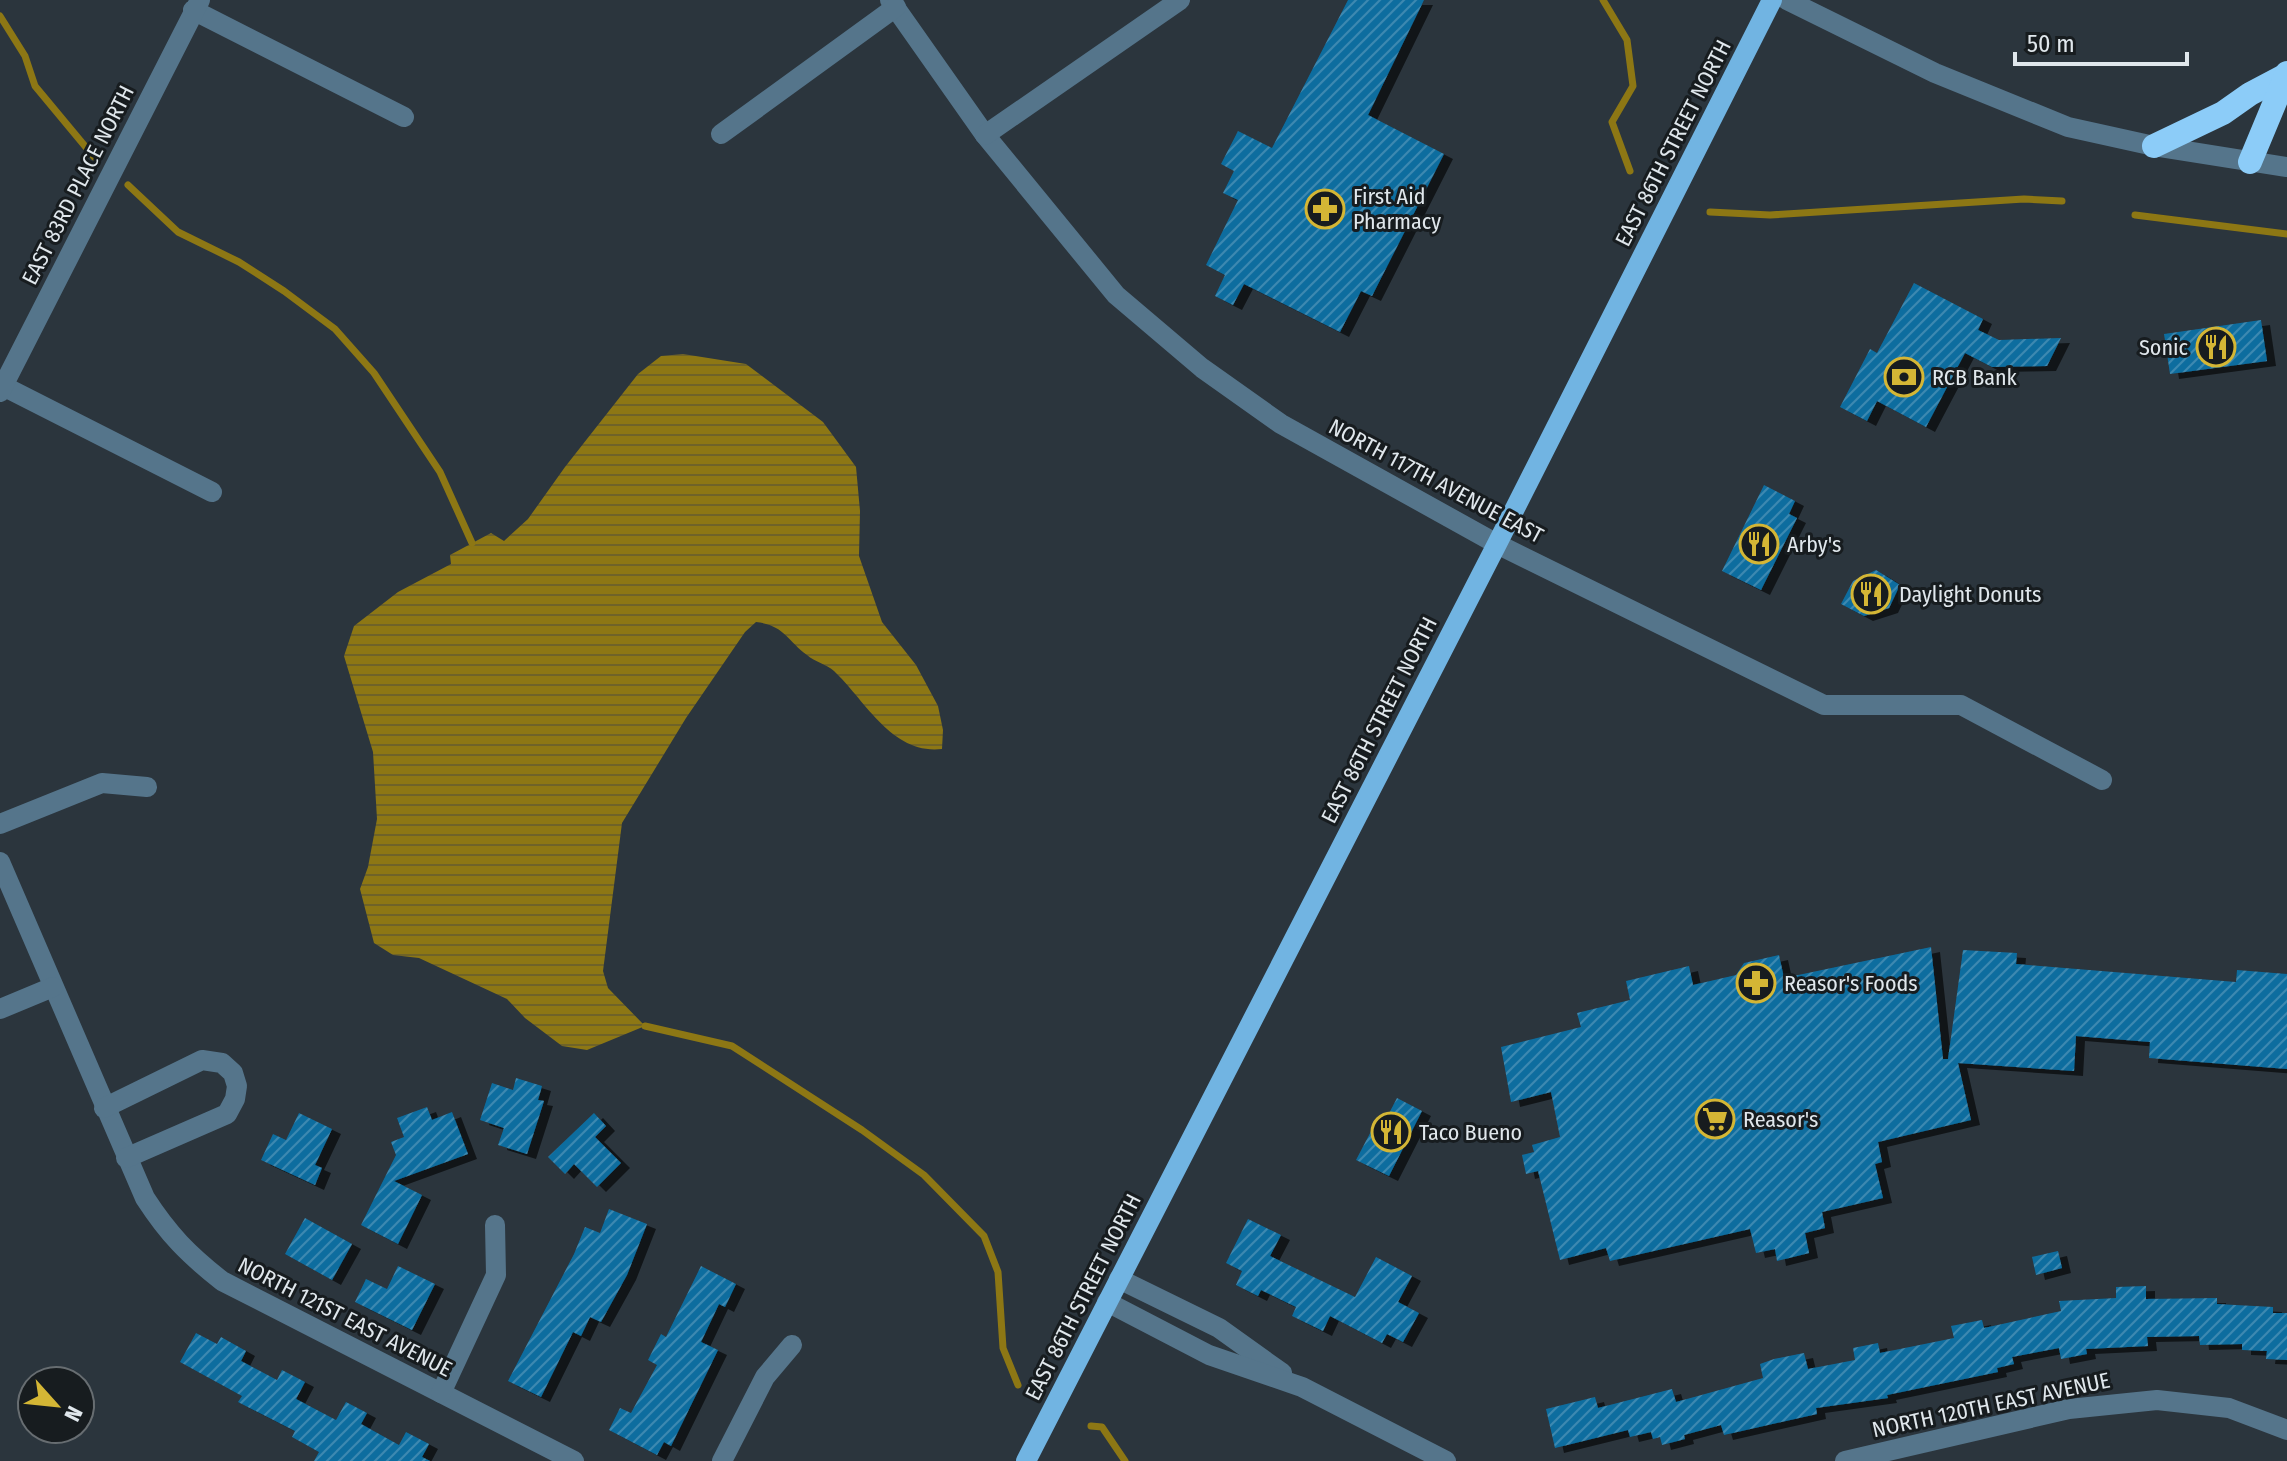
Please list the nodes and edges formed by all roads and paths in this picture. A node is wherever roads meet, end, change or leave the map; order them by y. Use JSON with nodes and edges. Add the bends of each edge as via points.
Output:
{"nodes":[{"id":1,"x":1180,"y":0,"type":"edge"},
{"id":2,"x":1772,"y":0,"type":"edge"},
{"id":3,"x":1787,"y":0,"type":"edge"},
{"id":4,"x":893,"y":4,"type":"edge"},
{"id":5,"x":196,"y":5,"type":"edge"},
{"id":6,"x":2287,"y":74,"type":"edge"},
{"id":7,"x":404,"y":117,"type":"dead end"},
{"id":8,"x":721,"y":134,"type":"dead end"},
{"id":9,"x":985,"y":135,"type":"junction"},
{"id":10,"x":2154,"y":146,"type":"junction"},
{"id":11,"x":2250,"y":162,"type":"junction"},
{"id":12,"x":2287,"y":167,"type":"edge"},
{"id":13,"x":2,"y":389,"type":"edge"},
{"id":14,"x":212,"y":492,"type":"dead end"},
{"id":15,"x":1497,"y":544,"type":"junction"},
{"id":16,"x":2102,"y":780,"type":"dead end"},
{"id":17,"x":147,"y":787,"type":"dead end"},
{"id":18,"x":0,"y":824,"type":"edge"},
{"id":19,"x":0,"y":862,"type":"edge"},
{"id":20,"x":53,"y":987,"type":"junction"},
{"id":21,"x":0,"y":1009,"type":"edge"},
{"id":22,"x":104,"y":1108,"type":"junction"},
{"id":23,"x":126,"y":1158,"type":"junction"},
{"id":24,"x":495,"y":1225,"type":"dead end"},
{"id":25,"x":1119,"y":1279,"type":"junction"},
{"id":26,"x":1107,"y":1302,"type":"junction"},
{"id":27,"x":792,"y":1345,"type":"dead end"},
{"id":28,"x":1302,"y":1387,"type":"junction"},
{"id":29,"x":441,"y":1393,"type":"junction"},
{"id":30,"x":2287,"y":1430,"type":"edge"},
{"id":31,"x":1881,"y":1457,"type":"edge"},
{"id":32,"x":574,"y":1461,"type":"edge"},
{"id":33,"x":722,"y":1461,"type":"edge"},
{"id":34,"x":1026,"y":1461,"type":"edge"},
{"id":35,"x":1446,"y":1461,"type":"edge"},
{"id":36,"x":1845,"y":1461,"type":"edge"}],
"edges":[{"from":1,"to":9,"type":"street"},
{"from":2,"to":15,"type":"main road","name":"EAST 86TH STREET NORTH"},
{"from":3,"to":10,"type":"street","via":[[1935,73],[2068,127]]},
{"from":4,"to":8,"type":"street"},
{"from":4,"to":9,"type":"street","name":"NORTH 117TH AVENUE EAST"},
{"from":5,"to":7,"type":"street"},
{"from":5,"to":13,"type":"street","name":"EAST 83RD PLACE NORTH"},
{"from":6,"to":10,"type":"highway"},
{"from":6,"to":11,"type":"highway"},
{"from":9,"to":15,"type":"street","name":"NORTH 117TH AVENUE EAST","via":[[1116,295],[1202,368],[1281,424]]},
{"from":10,"to":11,"type":"street"},
{"from":11,"to":12,"type":"street"},
{"from":13,"to":14,"type":"street"},
{"from":15,"to":16,"type":"street","name":"NORTH 117TH AVENUE EAST","via":[[1824,705],[1961,705]]},
{"from":15,"to":25,"type":"main road","name":"EAST 86TH STREET NORTH"},
{"from":17,"to":18,"type":"street","via":[[102,783]]},
{"from":19,"to":20,"type":"street","name":"NORTH 121ST EAST AVENUE"},
{"from":20,"to":21,"type":"street"},
{"from":20,"to":22,"type":"street","name":"NORTH 121ST EAST AVENUE"},
{"from":22,"to":23,"type":"street","name":"NORTH 121ST EAST AVENUE"},
{"from":22,"to":23,"type":"street","via":[[202,1060],[222,1063],[233,1073],[237,1086],[227,1114]]},
{"from":23,"to":29,"type":"street","name":"NORTH 121ST EAST AVENUE","via":[[168,1232],[222,1281]]},
{"from":24,"to":29,"type":"street","via":[[496,1275]]},
{"from":25,"to":26,"type":"main road","name":"EAST 86TH STREET NORTH"},
{"from":25,"to":28,"type":"street","via":[[1219,1328]]},
{"from":26,"to":28,"type":"street","via":[[1209,1355]]},
{"from":26,"to":34,"type":"main road","name":"EAST 86TH STREET NORTH"},
{"from":27,"to":33,"type":"street","via":[[765,1377]]},
{"from":28,"to":35,"type":"street"},
{"from":29,"to":32,"type":"street","name":"NORTH 121ST EAST AVENUE"},
{"from":30,"to":31,"type":"street","name":"NORTH 120TH EAST AVENUE","via":[[2229,1408],[2157,1400],[2069,1409]]},
{"from":31,"to":36,"type":"street","name":"NORTH 120TH EAST AVENUE"}]}
